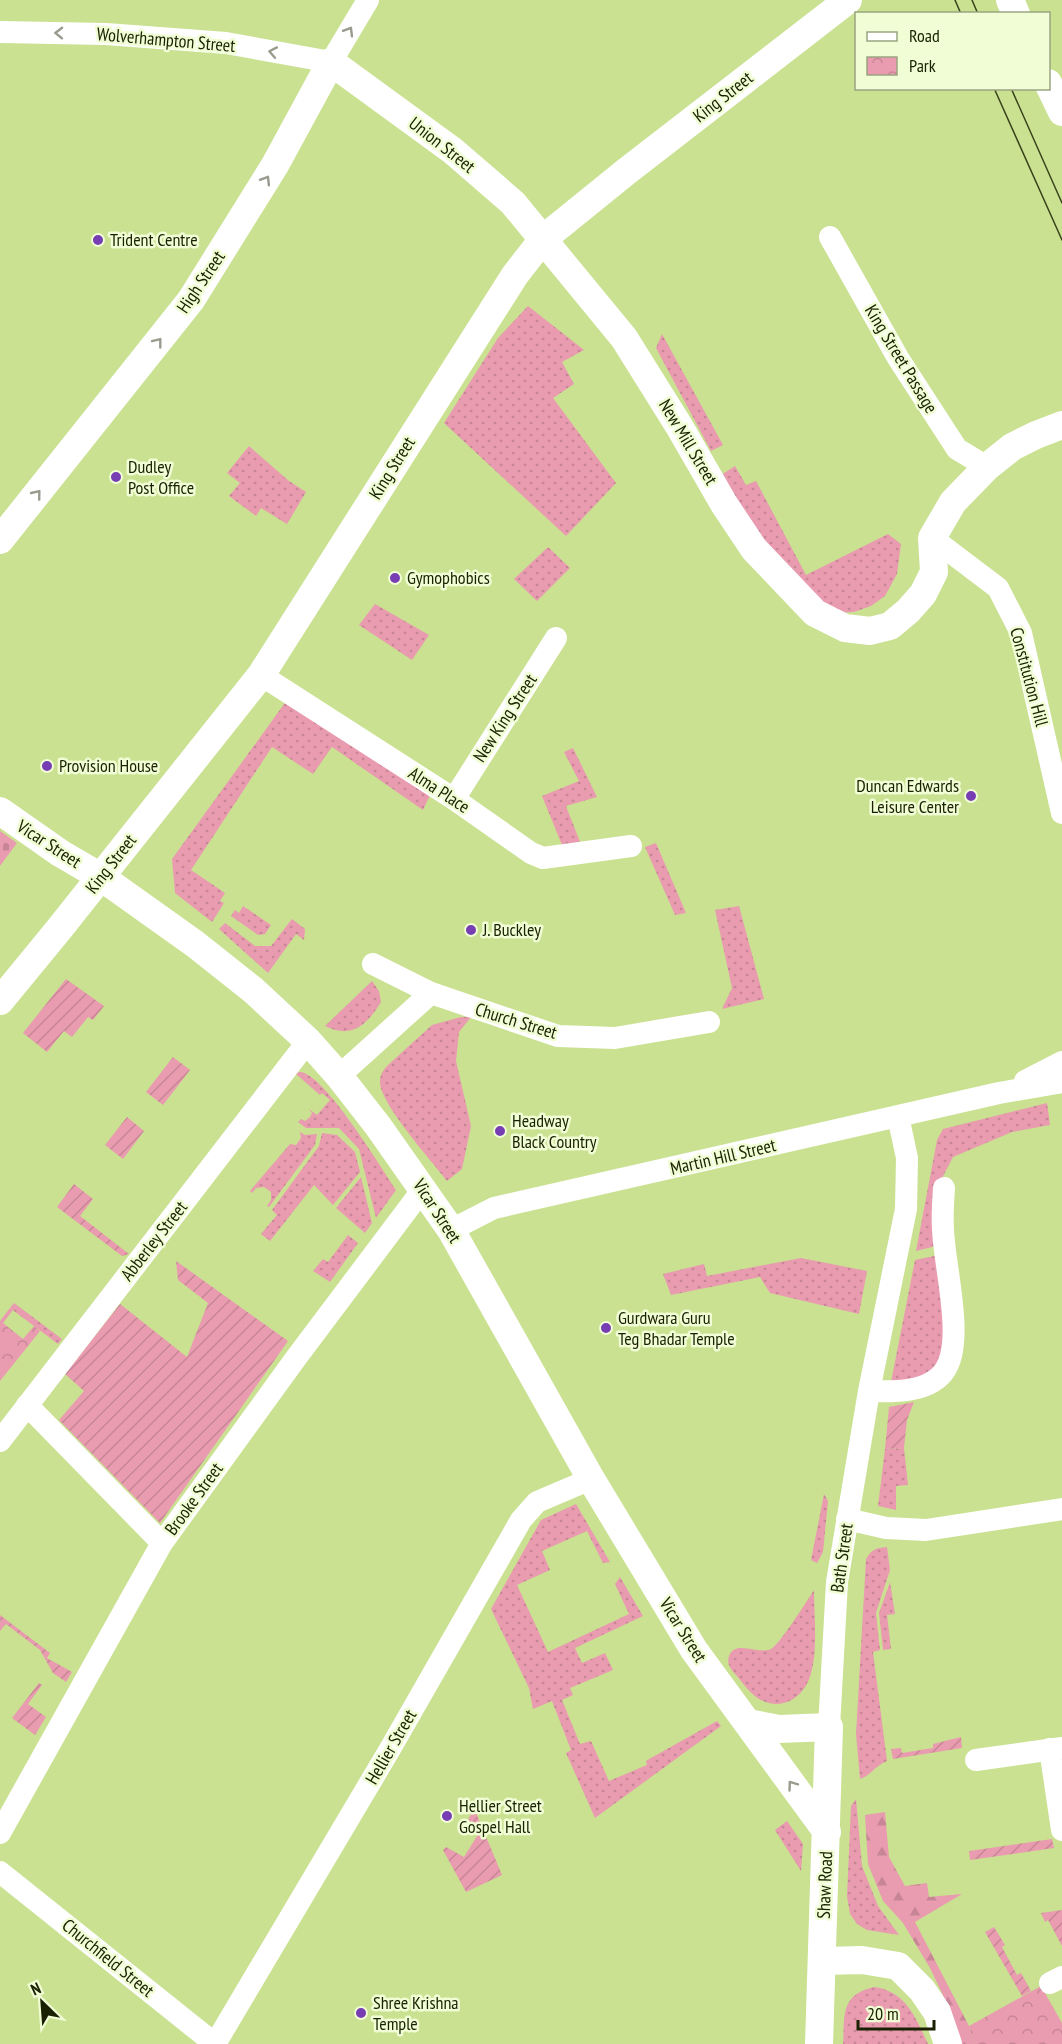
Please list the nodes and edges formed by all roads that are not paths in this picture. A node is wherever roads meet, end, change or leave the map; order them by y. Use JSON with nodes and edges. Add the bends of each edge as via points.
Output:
{"nodes":[{"id":1,"x":368,"y":0,"type":"edge"},
{"id":2,"x":848,"y":0,"type":"edge"},
{"id":3,"x":0,"y":32,"type":"edge"},
{"id":4,"x":331,"y":62,"type":"junction"},
{"id":5,"x":1050,"y":87,"type":"edge"},
{"id":6,"x":1062,"y":112,"type":"edge"},
{"id":7,"x":830,"y":237,"type":"dead end"},
{"id":8,"x":543,"y":239,"type":"junction"},
{"id":9,"x":1062,"y":425,"type":"edge"},
{"id":10,"x":987,"y":467,"type":"junction"},
{"id":11,"x":932,"y":538,"type":"junction"},
{"id":12,"x":0,"y":540,"type":"edge"},
{"id":13,"x":556,"y":638,"type":"dead end"},
{"id":14,"x":261,"y":675,"type":"junction"},
{"id":15,"x":454,"y":799,"type":"junction"},
{"id":16,"x":0,"y":811,"type":"edge"},
{"id":17,"x":1062,"y":813,"type":"edge"},
{"id":18,"x":631,"y":846,"type":"dead end"},
{"id":19,"x":101,"y":877,"type":"junction"},
{"id":20,"x":373,"y":964,"type":"dead end"},
{"id":21,"x":431,"y":993,"type":"junction"},
{"id":22,"x":0,"y":1001,"type":"edge"},
{"id":23,"x":709,"y":1022,"type":"dead end"},
{"id":24,"x":308,"y":1041,"type":"junction"},
{"id":25,"x":1062,"y":1062,"type":"edge"},
{"id":26,"x":339,"y":1076,"type":"junction"},
{"id":27,"x":1062,"y":1082,"type":"edge"},
{"id":28,"x":999,"y":1093,"type":"junction"},
{"id":29,"x":898,"y":1116,"type":"junction"},
{"id":30,"x":944,"y":1188,"type":"dead end"},
{"id":31,"x":423,"y":1189,"type":"junction"},
{"id":32,"x":451,"y":1230,"type":"junction"},
{"id":33,"x":869,"y":1391,"type":"junction"},
{"id":34,"x":27,"y":1405,"type":"junction"},
{"id":35,"x":0,"y":1441,"type":"edge"},
{"id":36,"x":591,"y":1479,"type":"junction"},
{"id":37,"x":1062,"y":1509,"type":"edge"},
{"id":38,"x":847,"y":1519,"type":"junction"},
{"id":39,"x":162,"y":1543,"type":"junction"},
{"id":40,"x":748,"y":1723,"type":"junction"},
{"id":41,"x":829,"y":1727,"type":"junction"},
{"id":42,"x":1056,"y":1748,"type":"edge"},
{"id":43,"x":975,"y":1760,"type":"dead end"},
{"id":44,"x":1062,"y":1830,"type":"edge"},
{"id":45,"x":827,"y":1832,"type":"junction"},
{"id":46,"x":0,"y":1833,"type":"edge"},
{"id":47,"x":0,"y":1872,"type":"edge"},
{"id":48,"x":822,"y":1961,"type":"junction"},
{"id":49,"x":215,"y":2044,"type":"edge"},
{"id":50,"x":819,"y":2044,"type":"edge"},
{"id":51,"x":948,"y":2044,"type":"edge"}],
"edges":[{"from":4,"to":1,"type":"street","name":"High Street","one_way":true},
{"from":2,"to":8,"type":"street","name":"King Street"},
{"from":4,"to":3,"type":"street","name":"Wolverhampton Street","one_way":true,"via":[[226,43],[106,34]]},
{"from":4,"to":8,"type":"street","name":"Union Street","via":[[453,152],[513,203]]},
{"from":12,"to":4,"type":"street","name":"High Street","one_way":true,"via":[[191,300],[275,165]]},
{"from":5,"to":6,"type":"street"},
{"from":7,"to":10,"type":"street","name":"King Street Passage","via":[[898,358],[957,450]]},
{"from":8,"to":11,"type":"street","name":"New Mill Street","via":[[624,338],[754,549],[815,613],[847,629],[870,631],[890,626],[923,594],[934,572]]},
{"from":8,"to":14,"type":"street","name":"King Street","via":[[515,275]]},
{"from":9,"to":10,"type":"street","via":[[1012,447]]},
{"from":10,"to":11,"type":"street","via":[[953,502]]},
{"from":11,"to":17,"type":"street","name":"Constitution Hill","via":[[998,588],[1020,633]]},
{"from":13,"to":15,"type":"street","name":"New King Street"},
{"from":14,"to":15,"type":"street","name":"Alma Place"},
{"from":14,"to":19,"type":"street","name":"King Street"},
{"from":15,"to":18,"type":"street","name":"Alma Place","via":[[543,858]]},
{"from":16,"to":19,"type":"street","name":"Vicar Street"},
{"from":19,"to":22,"type":"street","name":"King Street"},
{"from":19,"to":24,"type":"street","name":"Vicar Street","via":[[195,944]]},
{"from":20,"to":21,"type":"street","name":"Church Street"},
{"from":21,"to":23,"type":"street","name":"Church Street","via":[[558,1036],[615,1038]]},
{"from":21,"to":26,"type":"street"},
{"from":24,"to":26,"type":"street","name":"Vicar Street"},
{"from":24,"to":34,"type":"street","name":"Abberley Street"},
{"from":25,"to":28,"type":"street","name":"Martin Hill Street"},
{"from":26,"to":31,"type":"street","name":"Vicar Street"},
{"from":27,"to":28,"type":"street","name":"Martin Hill Street"},
{"from":28,"to":29,"type":"street","name":"Martin Hill Street"},
{"from":29,"to":32,"type":"street","name":"Martin Hill Street","via":[[494,1208]]},
{"from":29,"to":33,"type":"street","name":"Bath Street","via":[[907,1158],[906,1209]]},
{"from":30,"to":33,"type":"street","via":[[943,1230],[954,1332],[952,1355],[945,1371],[933,1382],[891,1392]]},
{"from":31,"to":32,"type":"street","name":"Vicar Street"},
{"from":31,"to":39,"type":"street","name":"Brooke Street"},
{"from":32,"to":36,"type":"street","name":"Vicar Street"},
{"from":33,"to":38,"type":"street","name":"Bath Street"},
{"from":34,"to":35,"type":"street","name":"Abberley Street"},
{"from":34,"to":39,"type":"street"},
{"from":36,"to":40,"type":"street","name":"Vicar Street","via":[[694,1650]]},
{"from":36,"to":49,"type":"street","name":"Hellier Street","via":[[537,1502],[520,1520]]},
{"from":37,"to":38,"type":"street","via":[[926,1530],[886,1528]]},
{"from":38,"to":41,"type":"street","name":"Bath Street","via":[[837,1582]]},
{"from":39,"to":46,"type":"street","name":"Brooke Street"},
{"from":40,"to":41,"type":"street","via":[[779,1729]]},
{"from":45,"to":40,"type":"street","name":"Vicar Street","one_way":true},
{"from":41,"to":45,"type":"street","name":"Shaw Road"},
{"from":42,"to":43,"type":"street"},
{"from":42,"to":44,"type":"street"},
{"from":45,"to":48,"type":"street","name":"Shaw Road"},
{"from":47,"to":49,"type":"street","name":"Churchfield Street"},
{"from":48,"to":50,"type":"street","name":"Shaw Road"},
{"from":48,"to":51,"type":"street","via":[[862,1960],[898,1966],[937,2012]]}]}
